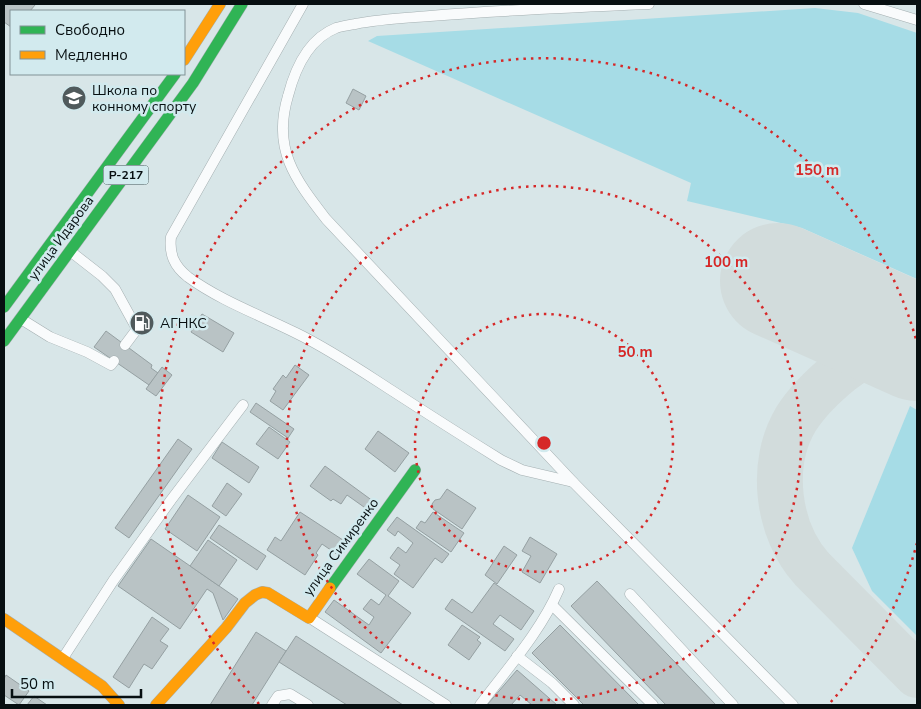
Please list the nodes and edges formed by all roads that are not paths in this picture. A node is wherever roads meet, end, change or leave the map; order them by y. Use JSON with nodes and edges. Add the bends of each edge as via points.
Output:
{"nodes":[{"id":1,"x":220,"y":4,"type":"edge"},
{"id":2,"x":242,"y":4,"type":"edge"},
{"id":3,"x":303,"y":4,"type":"edge"},
{"id":4,"x":649,"y":4,"type":"edge"},
{"id":5,"x":864,"y":4,"type":"edge"},
{"id":6,"x":876,"y":6,"type":"edge"},
{"id":7,"x":917,"y":20,"type":"edge"},
{"id":8,"x":185,"y":58,"type":"edge"},
{"id":9,"x":174,"y":75,"type":"edge"},
{"id":10,"x":70,"y":251,"type":"junction"},
{"id":11,"x":4,"y":307,"type":"edge"},
{"id":12,"x":20,"y":318,"type":"junction"},
{"id":13,"x":4,"y":340,"type":"edge"},
{"id":14,"x":125,"y":345,"type":"dead end"},
{"id":15,"x":114,"y":361,"type":"dead end"},
{"id":16,"x":243,"y":405,"type":"dead end"},
{"id":17,"x":415,"y":470,"type":"dead end"},
{"id":18,"x":573,"y":482,"type":"junction"},
{"id":19,"x":559,"y":590,"type":"dead end"},
{"id":20,"x":630,"y":594,"type":"dead end"},
{"id":21,"x":552,"y":605,"type":"junction"},
{"id":22,"x":309,"y":618,"type":"junction"},
{"id":23,"x":4,"y":619,"type":"edge"},
{"id":24,"x":517,"y":656,"type":"junction"},
{"id":25,"x":62,"y":658,"type":"junction"},
{"id":26,"x":119,"y":705,"type":"edge"},
{"id":27,"x":156,"y":705,"type":"edge"},
{"id":28,"x":272,"y":705,"type":"edge"},
{"id":29,"x":308,"y":705,"type":"edge"},
{"id":30,"x":446,"y":705,"type":"edge"},
{"id":31,"x":480,"y":705,"type":"edge"},
{"id":32,"x":574,"y":705,"type":"edge"},
{"id":33,"x":653,"y":705,"type":"edge"},
{"id":34,"x":733,"y":705,"type":"edge"},
{"id":35,"x":794,"y":705,"type":"edge"}],
"edges":[{"from":1,"to":8,"type":"main road"},
{"from":2,"to":10,"type":"main road","name":"улица Идарова","number":"Р-217","via":[[193,83]]},
{"from":3,"to":18,"type":"lane","via":[[171,237],[170,254],[188,276],[354,366],[501,460],[522,470]]},
{"from":4,"to":18,"type":"lane","via":[[386,19],[336,28],[317,40],[301,60],[283,112],[282,138],[290,167],[310,198],[346,241]]},
{"from":5,"to":6,"type":"lane"},
{"from":6,"to":7,"type":"lane"},
{"from":9,"to":11,"type":"main road","name":"улица Идарова","number":"Р-217"},
{"from":10,"to":12,"type":"main road","name":"улица Идарова","number":"Р-217"},
{"from":10,"to":14,"type":"lane","via":[[115,288],[137,329]]},
{"from":12,"to":13,"type":"main road","name":"улица Идарова","number":"Р-217"},
{"from":12,"to":15,"type":"lane","via":[[50,337],[111,365]]},
{"from":16,"to":25,"type":"lane","via":[[139,544]]},
{"from":17,"to":22,"type":"main road","name":"улица Симиренко"},
{"from":18,"to":35,"type":"lane"},
{"from":19,"to":21,"type":"lane"},
{"from":20,"to":34,"type":"lane"},
{"from":21,"to":24,"type":"lane"},
{"from":21,"to":33,"type":"lane"},
{"from":22,"to":27,"type":"main road","name":"улица Симиренко","via":[[273,596],[262,592],[255,595]]},
{"from":22,"to":30,"type":"lane"},
{"from":23,"to":25,"type":"main road"},
{"from":24,"to":31,"type":"lane"},
{"from":24,"to":32,"type":"lane"},
{"from":25,"to":26,"type":"main road","via":[[102,686]]},
{"from":28,"to":29,"type":"lane","via":[[278,696],[290,694]]}]}
